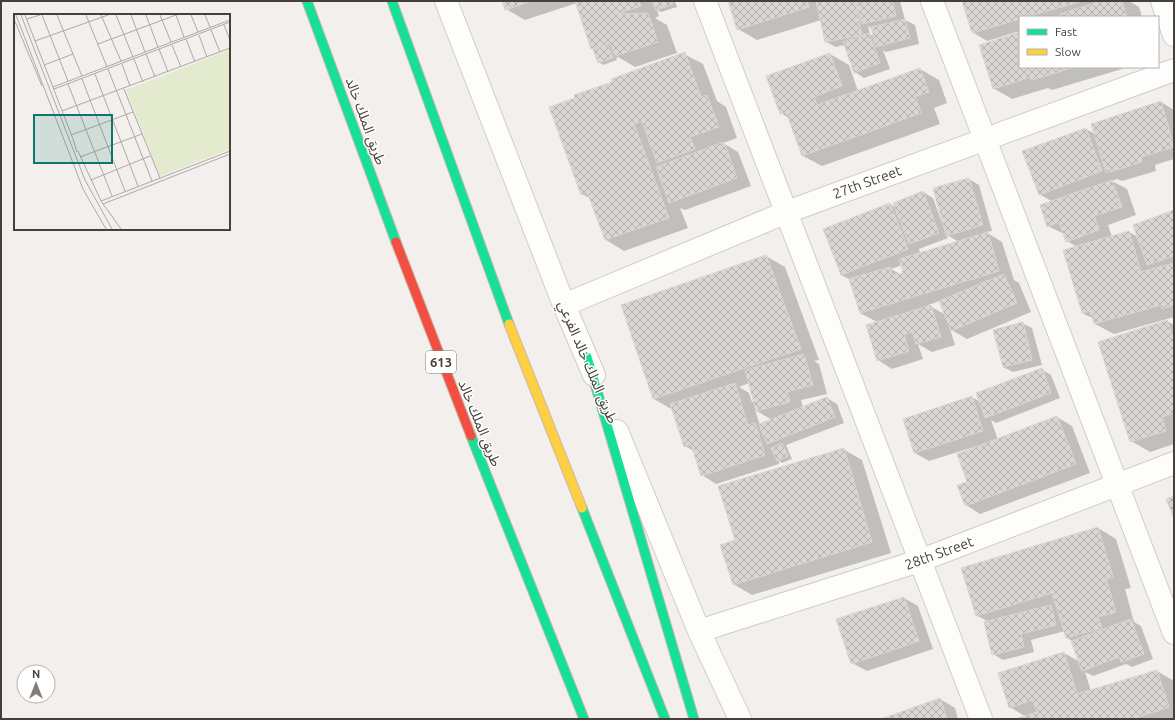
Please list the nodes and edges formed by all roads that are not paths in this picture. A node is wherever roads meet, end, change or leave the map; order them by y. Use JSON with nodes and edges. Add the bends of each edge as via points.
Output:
{"nodes":[{"id":1,"x":307,"y":1,"type":"edge"},
{"id":2,"x":392,"y":1,"type":"edge"},
{"id":3,"x":446,"y":1,"type":"edge"},
{"id":4,"x":705,"y":1,"type":"edge"},
{"id":5,"x":932,"y":1,"type":"edge"},
{"id":6,"x":1162,"y":1,"type":"edge"},
{"id":7,"x":1174,"y":35,"type":"edge"},
{"id":8,"x":1174,"y":70,"type":"edge"},
{"id":9,"x":985,"y":139,"type":"junction"},
{"id":10,"x":787,"y":212,"type":"junction"},
{"id":11,"x":564,"y":305,"type":"junction"},
{"id":12,"x":587,"y":357,"type":"junction"},
{"id":13,"x":1174,"y":463,"type":"edge"},
{"id":14,"x":1118,"y":485,"type":"junction"},
{"id":15,"x":919,"y":561,"type":"junction"},
{"id":16,"x":699,"y":631,"type":"junction"},
{"id":17,"x":1174,"y":633,"type":"edge"},
{"id":18,"x":584,"y":719,"type":"edge"},
{"id":19,"x":665,"y":719,"type":"edge"},
{"id":20,"x":694,"y":719,"type":"edge"},
{"id":21,"x":740,"y":719,"type":"edge"},
{"id":22,"x":981,"y":719,"type":"edge"}],
"edges":[{"from":1,"to":18,"type":"highway","name":"طريق الملك خالد","number":"613","via":[[430,334]]},
{"from":2,"to":19,"type":"highway","via":[[504,310]]},
{"from":3,"to":11,"type":"street","name":"طريق الملك خالد الفرعي"},
{"from":4,"to":10,"type":"street"},
{"from":5,"to":9,"type":"street"},
{"from":6,"to":7,"type":"street"},
{"from":8,"to":9,"type":"street","name":"27th Street"},
{"from":9,"to":10,"type":"street","name":"27th Street"},
{"from":9,"to":14,"type":"street"},
{"from":10,"to":11,"type":"street","name":"27th Street"},
{"from":10,"to":15,"type":"street"},
{"from":11,"to":12,"type":"street","name":"طريق الملك خالد الفرعي"},
{"from":12,"to":16,"type":"street","name":"طريق الملك خالد الفرعي"},
{"from":12,"to":20,"type":"highway"},
{"from":13,"to":14,"type":"street","name":"28th Street"},
{"from":14,"to":15,"type":"street","name":"28th Street"},
{"from":14,"to":17,"type":"street"},
{"from":15,"to":16,"type":"street","name":"28th Street"},
{"from":15,"to":22,"type":"street"},
{"from":16,"to":21,"type":"street","name":"طريق الملك خالد الفرعي"}]}
